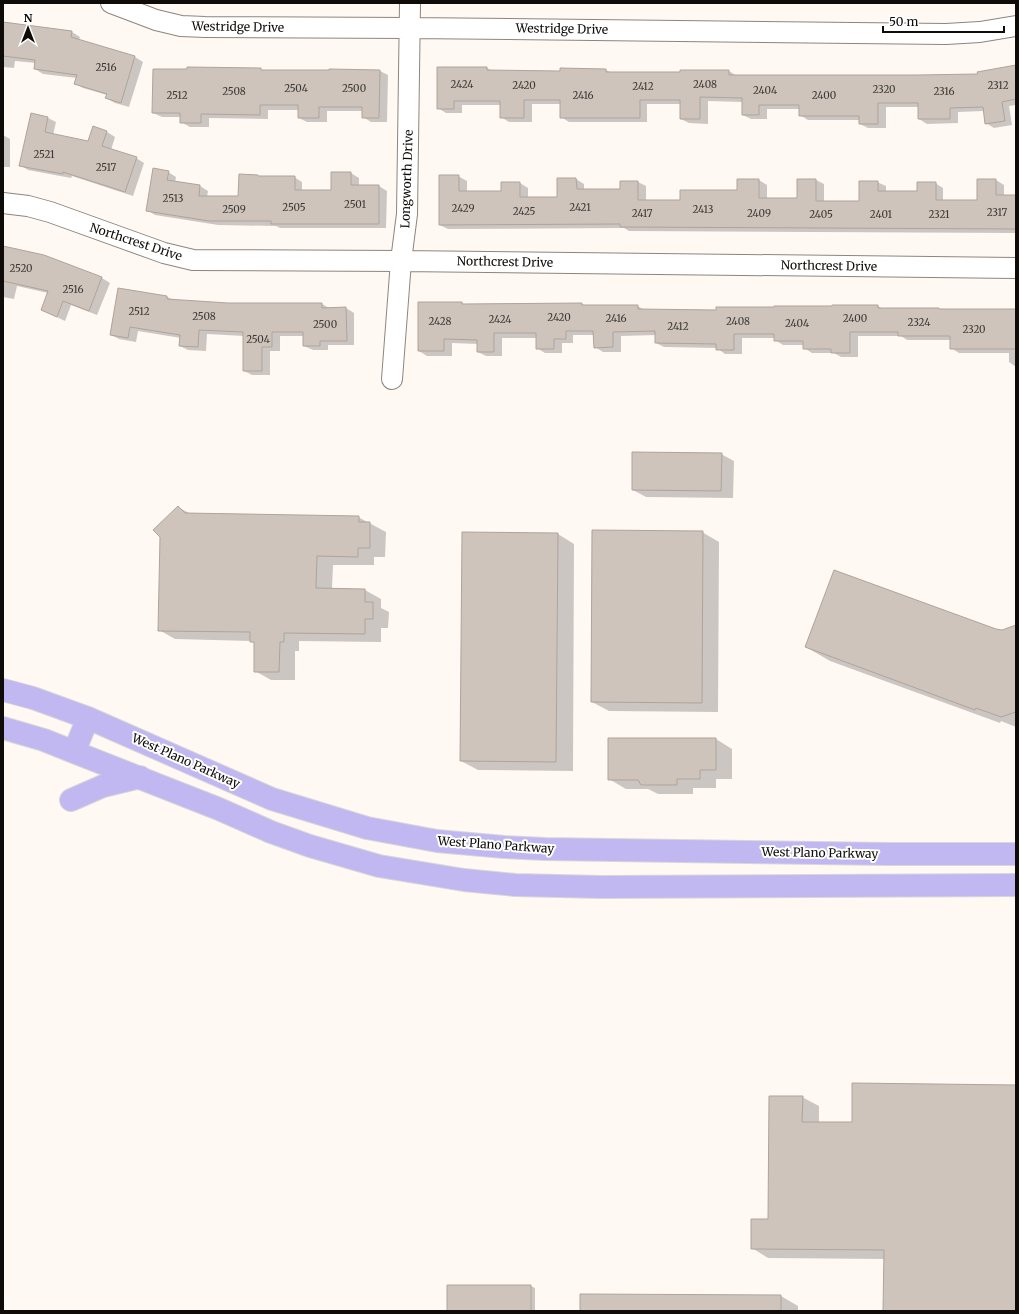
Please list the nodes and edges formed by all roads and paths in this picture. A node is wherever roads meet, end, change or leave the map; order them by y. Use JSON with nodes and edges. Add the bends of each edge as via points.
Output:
{"nodes":[{"id":1,"x":112,"y":3,"type":"edge"},
{"id":2,"x":410,"y":3,"type":"edge"},
{"id":3,"x":1016,"y":26,"type":"edge"},
{"id":4,"x":410,"y":28,"type":"junction"},
{"id":5,"x":3,"y":203,"type":"edge"},
{"id":6,"x":401,"y":261,"type":"junction"},
{"id":7,"x":1016,"y":268,"type":"edge"},
{"id":8,"x":392,"y":379,"type":"dead end"},
{"id":9,"x":3,"y":690,"type":"edge"},
{"id":10,"x":88,"y":718,"type":"junction"},
{"id":11,"x":3,"y":728,"type":"edge"},
{"id":12,"x":74,"y":752,"type":"junction"},
{"id":13,"x":140,"y":777,"type":"junction"},
{"id":14,"x":71,"y":800,"type":"dead end"},
{"id":15,"x":876,"y":854,"type":"junction"},
{"id":16,"x":901,"y":854,"type":"junction"},
{"id":17,"x":1016,"y":854,"type":"edge"},
{"id":18,"x":900,"y":885,"type":"junction"},
{"id":19,"x":1016,"y":885,"type":"edge"},
{"id":20,"x":876,"y":886,"type":"junction"}],
"edges":[{"from":1,"to":4,"type":"street","name":"Westridge Drive","via":[[156,20],[181,26]]},
{"from":2,"to":4,"type":"street","name":"Longworth Drive"},
{"from":3,"to":4,"type":"street","name":"Westridge Drive","via":[[946,34]]},
{"from":4,"to":6,"type":"street","name":"Longworth Drive","via":[[407,214]]},
{"from":5,"to":6,"type":"street","name":"Northcrest Drive","via":[[50,212],[164,253],[193,260]]},
{"from":6,"to":7,"type":"street","name":"Northcrest Drive"},
{"from":6,"to":8,"type":"street","name":"Longworth Drive"},
{"from":9,"to":10,"type":"main road","name":"West Plano Parkway"},
{"from":10,"to":12,"type":"main road"},
{"from":10,"to":15,"type":"main road","name":"West Plano Parkway","via":[[272,799],[367,828],[437,841],[504,847]]},
{"from":11,"to":12,"type":"main road"},
{"from":12,"to":13,"type":"main road"},
{"from":13,"to":14,"type":"main road","via":[[103,786]]},
{"from":13,"to":20,"type":"main road","via":[[310,846],[379,866],[464,880],[515,885],[601,887]]},
{"from":15,"to":16,"type":"main road","name":"West Plano Parkway"},
{"from":15,"to":20,"type":"main road"},
{"from":16,"to":17,"type":"main road","name":"West Plano Parkway"},
{"from":16,"to":18,"type":"main road"},
{"from":18,"to":19,"type":"main road"},
{"from":18,"to":20,"type":"main road"}]}
